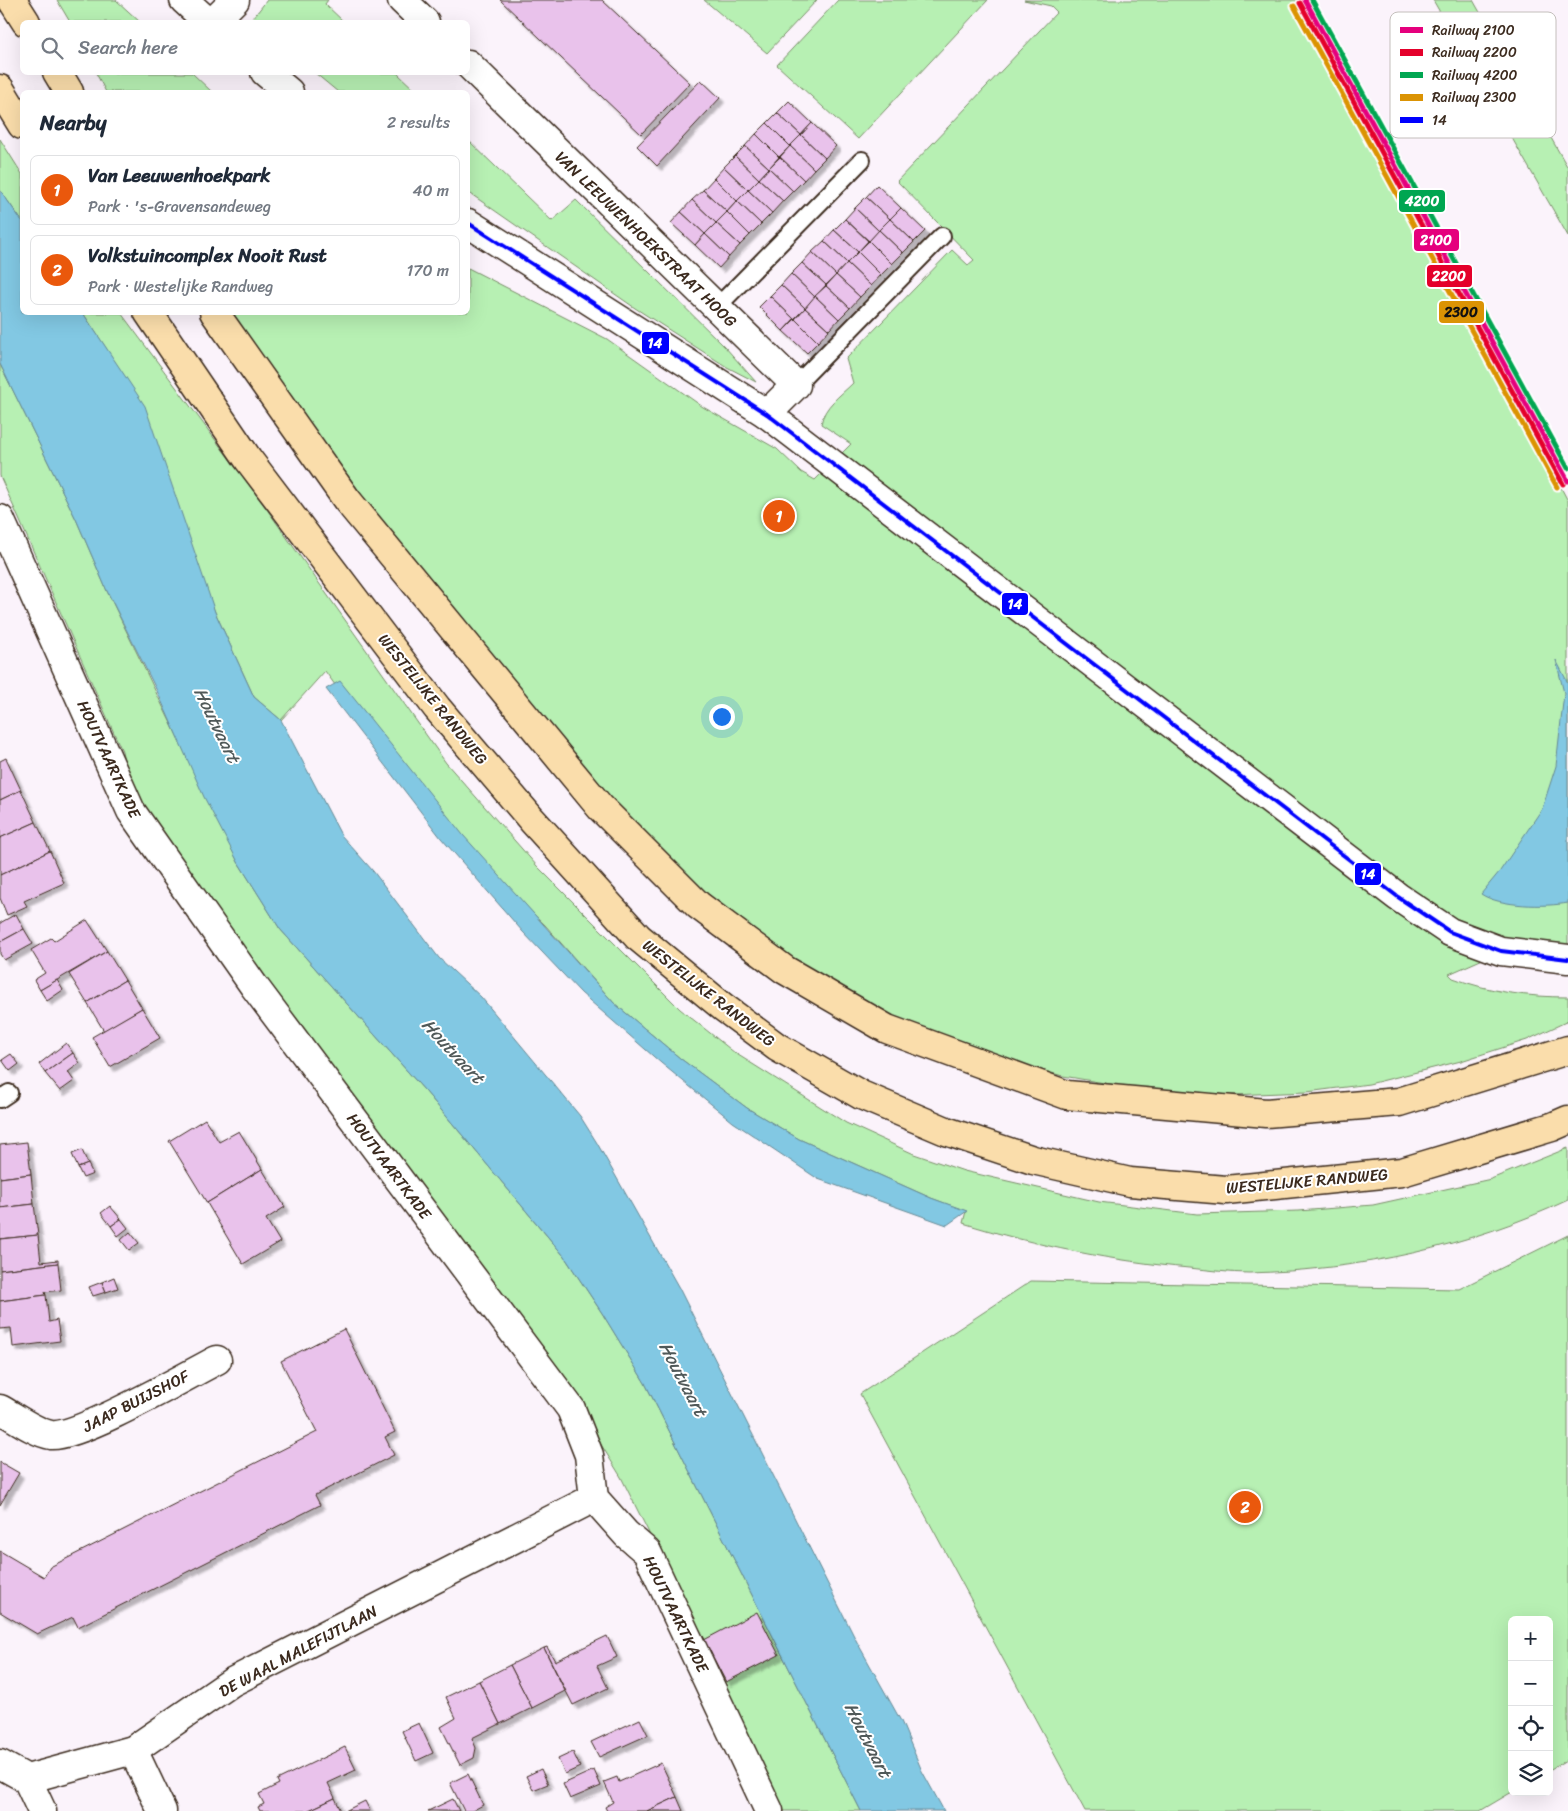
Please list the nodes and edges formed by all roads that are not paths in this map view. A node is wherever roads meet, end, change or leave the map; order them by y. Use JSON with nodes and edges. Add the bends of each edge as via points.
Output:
{"nodes":[{"id":1,"x":12,"y":0,"type":"edge"},
{"id":2,"x":184,"y":0,"type":"edge"},
{"id":3,"x":235,"y":0,"type":"edge"},
{"id":4,"x":402,"y":0,"type":"edge"},
{"id":5,"x":25,"y":20,"type":"edge"},
{"id":6,"x":206,"y":20,"type":"edge"},
{"id":7,"x":215,"y":20,"type":"edge"},
{"id":8,"x":423,"y":20,"type":"edge"},
{"id":9,"x":470,"y":66,"type":"edge"},
{"id":10,"x":59,"y":75,"type":"edge"},
{"id":11,"x":269,"y":75,"type":"edge"},
{"id":12,"x":0,"y":89,"type":"edge"},
{"id":13,"x":68,"y":90,"type":"edge"},
{"id":14,"x":287,"y":90,"type":"edge"},
{"id":15,"x":20,"y":122,"type":"edge"},
{"id":16,"x":862,"y":160,"type":"dead end"},
{"id":17,"x":470,"y":224,"type":"edge"},
{"id":18,"x":942,"y":236,"type":"dead end"},
{"id":19,"x":716,"y":308,"type":"junction"},
{"id":20,"x":150,"y":315,"type":"edge"},
{"id":21,"x":216,"y":315,"type":"edge"},
{"id":22,"x":796,"y":385,"type":"junction"},
{"id":23,"x":767,"y":414,"type":"junction"},
{"id":24,"x":0,"y":519,"type":"edge"},
{"id":25,"x":1568,"y":959,"type":"edge"},
{"id":26,"x":1568,"y":1050,"type":"edge"},
{"id":27,"x":1568,"y":1120,"type":"edge"},
{"id":28,"x":217,"y":1360,"type":"dead end"},
{"id":29,"x":0,"y":1409,"type":"edge"},
{"id":30,"x":594,"y":1498,"type":"junction"},
{"id":31,"x":133,"y":1750,"type":"junction"},
{"id":32,"x":0,"y":1764,"type":"edge"},
{"id":33,"x":27,"y":1779,"type":"junction"},
{"id":34,"x":42,"y":1811,"type":"edge"},
{"id":35,"x":162,"y":1811,"type":"edge"},
{"id":36,"x":770,"y":1811,"type":"edge"}],
"edges":[{"from":1,"to":5,"type":"main road"},
{"from":2,"to":6,"type":"street"},
{"from":3,"to":7,"type":"street"},
{"from":4,"to":8,"type":"street"},
{"from":9,"to":19,"type":"street","name":"VAN LEEUWENHOEKSTRAAT HOOG"},
{"from":10,"to":13,"type":"main road"},
{"from":11,"to":14,"type":"street"},
{"from":12,"to":15,"type":"main road"},
{"from":16,"to":19,"type":"lane"},
{"from":17,"to":23,"type":"street"},
{"from":18,"to":22,"type":"lane"},
{"from":19,"to":22,"type":"street","name":"VAN LEEUWENHOEKSTRAAT HOOG"},
{"from":20,"to":27,"type":"main road","name":"WESTELIJKE RANDWEG","via":[[248,459],[437,708],[638,937],[777,1047],[861,1095],[946,1131],[1033,1160],[1130,1182],[1226,1190],[1402,1172],[1552,1128]]},
{"from":21,"to":26,"type":"main road","via":[[347,500],[600,807],[698,905],[785,970],[887,1030],[1067,1094],[1266,1113],[1399,1102]]},
{"from":22,"to":23,"type":"street"},
{"from":23,"to":25,"type":"street","via":[[1450,932],[1501,951]]},
{"from":24,"to":30,"type":"street","name":"HOUTVAARTKADE","via":[[131,811],[254,986],[571,1409],[589,1455]]},
{"from":28,"to":29,"type":"street","name":"JAAP BUIJSHOF","via":[[79,1430],[51,1435]]},
{"from":30,"to":31,"type":"street","name":"DE WAAL MALEFIJTLAAN","via":[[232,1682]]},
{"from":30,"to":36,"type":"street","name":"HOUTVAARTKADE","via":[[647,1552]]},
{"from":31,"to":33,"type":"street","name":"DE WAAL MALEFIJTLAAN"},
{"from":31,"to":35,"type":"street"},
{"from":32,"to":33,"type":"street"},
{"from":33,"to":34,"type":"street"}]}
